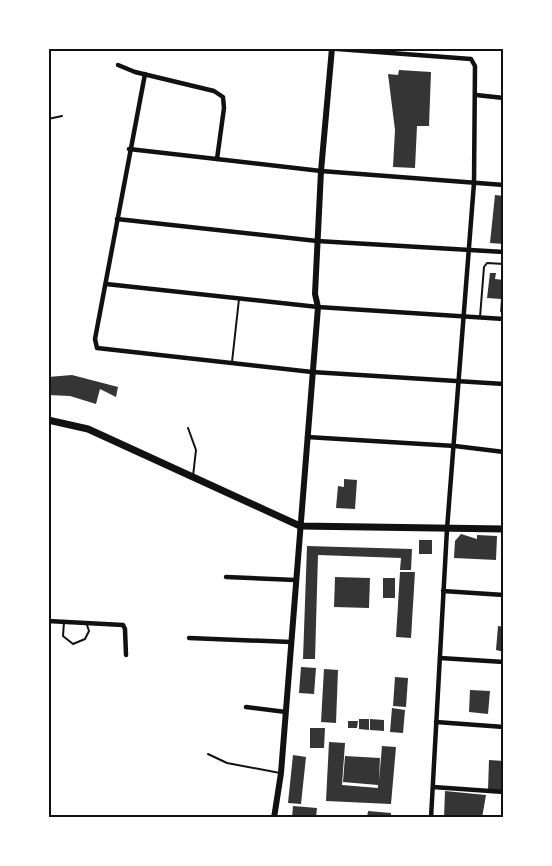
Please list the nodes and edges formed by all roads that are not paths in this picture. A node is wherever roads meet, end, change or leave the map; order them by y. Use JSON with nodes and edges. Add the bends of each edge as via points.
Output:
{"nodes":[{"id":1,"x":324,"y":48,"type":"edge"},
{"id":2,"x":332,"y":48,"type":"edge"},
{"id":3,"x":118,"y":65,"type":"dead end"},
{"id":4,"x":145,"y":74,"type":"junction"},
{"id":5,"x":476,"y":96,"type":"junction"},
{"id":6,"x":504,"y":98,"type":"edge"},
{"id":7,"x":62,"y":116,"type":"dead end"},
{"id":8,"x":48,"y":119,"type":"edge"},
{"id":9,"x":129,"y":149,"type":"junction"},
{"id":10,"x":217,"y":159,"type":"junction"},
{"id":11,"x":321,"y":171,"type":"junction"},
{"id":12,"x":474,"y":183,"type":"junction"},
{"id":13,"x":504,"y":185,"type":"edge"},
{"id":14,"x":117,"y":219,"type":"junction"},
{"id":15,"x":318,"y":241,"type":"junction"},
{"id":16,"x":468,"y":250,"type":"junction"},
{"id":17,"x":504,"y":252,"type":"edge"},
{"id":18,"x":504,"y":264,"type":"edge"},
{"id":19,"x":106,"y":284,"type":"junction"},
{"id":20,"x":239,"y":298,"type":"junction"},
{"id":21,"x":318,"y":307,"type":"junction"},
{"id":22,"x":462,"y":315,"type":"junction"},
{"id":23,"x":480,"y":317,"type":"junction"},
{"id":24,"x":504,"y":319,"type":"edge"},
{"id":25,"x":232,"y":362,"type":"junction"},
{"id":26,"x":312,"y":372,"type":"junction"},
{"id":27,"x":460,"y":382,"type":"junction"},
{"id":28,"x":504,"y":384,"type":"edge"},
{"id":29,"x":48,"y":420,"type":"edge"},
{"id":30,"x":188,"y":428,"type":"dead end"},
{"id":31,"x":307,"y":437,"type":"junction"},
{"id":32,"x":455,"y":446,"type":"junction"},
{"id":33,"x":504,"y":452,"type":"edge"},
{"id":34,"x":193,"y":476,"type":"junction"},
{"id":35,"x":300,"y":526,"type":"junction"},
{"id":36,"x":447,"y":529,"type":"junction"},
{"id":37,"x":504,"y":529,"type":"edge"},
{"id":38,"x":226,"y":577,"type":"dead end"},
{"id":39,"x":295,"y":580,"type":"junction"},
{"id":40,"x":443,"y":591,"type":"junction"},
{"id":41,"x":504,"y":595,"type":"edge"},
{"id":42,"x":48,"y":621,"type":"edge"},
{"id":43,"x":64,"y":622,"type":"junction"},
{"id":44,"x":86,"y":622,"type":"junction"},
{"id":45,"x":189,"y":638,"type":"dead end"},
{"id":46,"x":291,"y":642,"type":"junction"},
{"id":47,"x":126,"y":655,"type":"dead end"},
{"id":48,"x":440,"y":658,"type":"junction"},
{"id":49,"x":504,"y":662,"type":"edge"},
{"id":50,"x":246,"y":707,"type":"dead end"},
{"id":51,"x":286,"y":712,"type":"junction"},
{"id":52,"x":436,"y":722,"type":"junction"},
{"id":53,"x":504,"y":727,"type":"edge"},
{"id":54,"x":208,"y":754,"type":"dead end"},
{"id":55,"x":281,"y":773,"type":"junction"},
{"id":56,"x":433,"y":787,"type":"junction"},
{"id":57,"x":504,"y":792,"type":"edge"},
{"id":58,"x":274,"y":818,"type":"edge"},
{"id":59,"x":431,"y":818,"type":"edge"}],
"edges":[{"from":1,"to":2,"type":"street"},
{"from":2,"to":5,"type":"street","via":[[471,59],[475,66]]},
{"from":2,"to":11,"type":"street"},
{"from":3,"to":4,"type":"street"},
{"from":4,"to":9,"type":"street"},
{"from":4,"to":10,"type":"street","via":[[214,91],[223,97]]},
{"from":5,"to":6,"type":"street"},
{"from":5,"to":12,"type":"street"},
{"from":7,"to":8,"type":"lane"},
{"from":9,"to":10,"type":"street"},
{"from":9,"to":14,"type":"street"},
{"from":10,"to":11,"type":"street"},
{"from":11,"to":12,"type":"street"},
{"from":11,"to":15,"type":"street"},
{"from":12,"to":13,"type":"street"},
{"from":12,"to":16,"type":"street"},
{"from":14,"to":15,"type":"street"},
{"from":14,"to":19,"type":"street"},
{"from":15,"to":16,"type":"street"},
{"from":15,"to":21,"type":"street"},
{"from":16,"to":17,"type":"street"},
{"from":16,"to":22,"type":"street"},
{"from":18,"to":23,"type":"lane","via":[[487,263],[484,267]]},
{"from":19,"to":20,"type":"street"},
{"from":19,"to":25,"type":"street","via":[[97,348]]},
{"from":20,"to":21,"type":"street"},
{"from":20,"to":25,"type":"lane"},
{"from":21,"to":22,"type":"street"},
{"from":21,"to":26,"type":"street"},
{"from":22,"to":23,"type":"street"},
{"from":22,"to":27,"type":"street"},
{"from":23,"to":24,"type":"street"},
{"from":25,"to":26,"type":"street"},
{"from":26,"to":27,"type":"street"},
{"from":26,"to":31,"type":"street"},
{"from":27,"to":28,"type":"street"},
{"from":27,"to":32,"type":"street"},
{"from":29,"to":34,"type":"main road","via":[[88,429]]},
{"from":30,"to":34,"type":"lane","via":[[196,450]]},
{"from":31,"to":32,"type":"street"},
{"from":31,"to":35,"type":"street"},
{"from":32,"to":33,"type":"street"},
{"from":32,"to":36,"type":"street"},
{"from":34,"to":35,"type":"main road"},
{"from":35,"to":36,"type":"main road"},
{"from":35,"to":39,"type":"street"},
{"from":36,"to":37,"type":"main road"},
{"from":36,"to":40,"type":"street"},
{"from":38,"to":39,"type":"street"},
{"from":39,"to":46,"type":"street"},
{"from":40,"to":41,"type":"street"},
{"from":40,"to":48,"type":"street"},
{"from":42,"to":43,"type":"street"},
{"from":43,"to":44,"type":"street"},
{"from":43,"to":44,"type":"lane","via":[[63,636],[73,644],[88,636]]},
{"from":44,"to":47,"type":"street","via":[[123,625]]},
{"from":45,"to":46,"type":"street"},
{"from":46,"to":51,"type":"street"},
{"from":48,"to":49,"type":"street"},
{"from":48,"to":52,"type":"street"},
{"from":50,"to":51,"type":"street"},
{"from":51,"to":55,"type":"street"},
{"from":52,"to":53,"type":"street"},
{"from":52,"to":56,"type":"street"},
{"from":54,"to":55,"type":"lane","via":[[227,763]]},
{"from":55,"to":58,"type":"street"},
{"from":56,"to":57,"type":"street"},
{"from":56,"to":59,"type":"street"}]}
